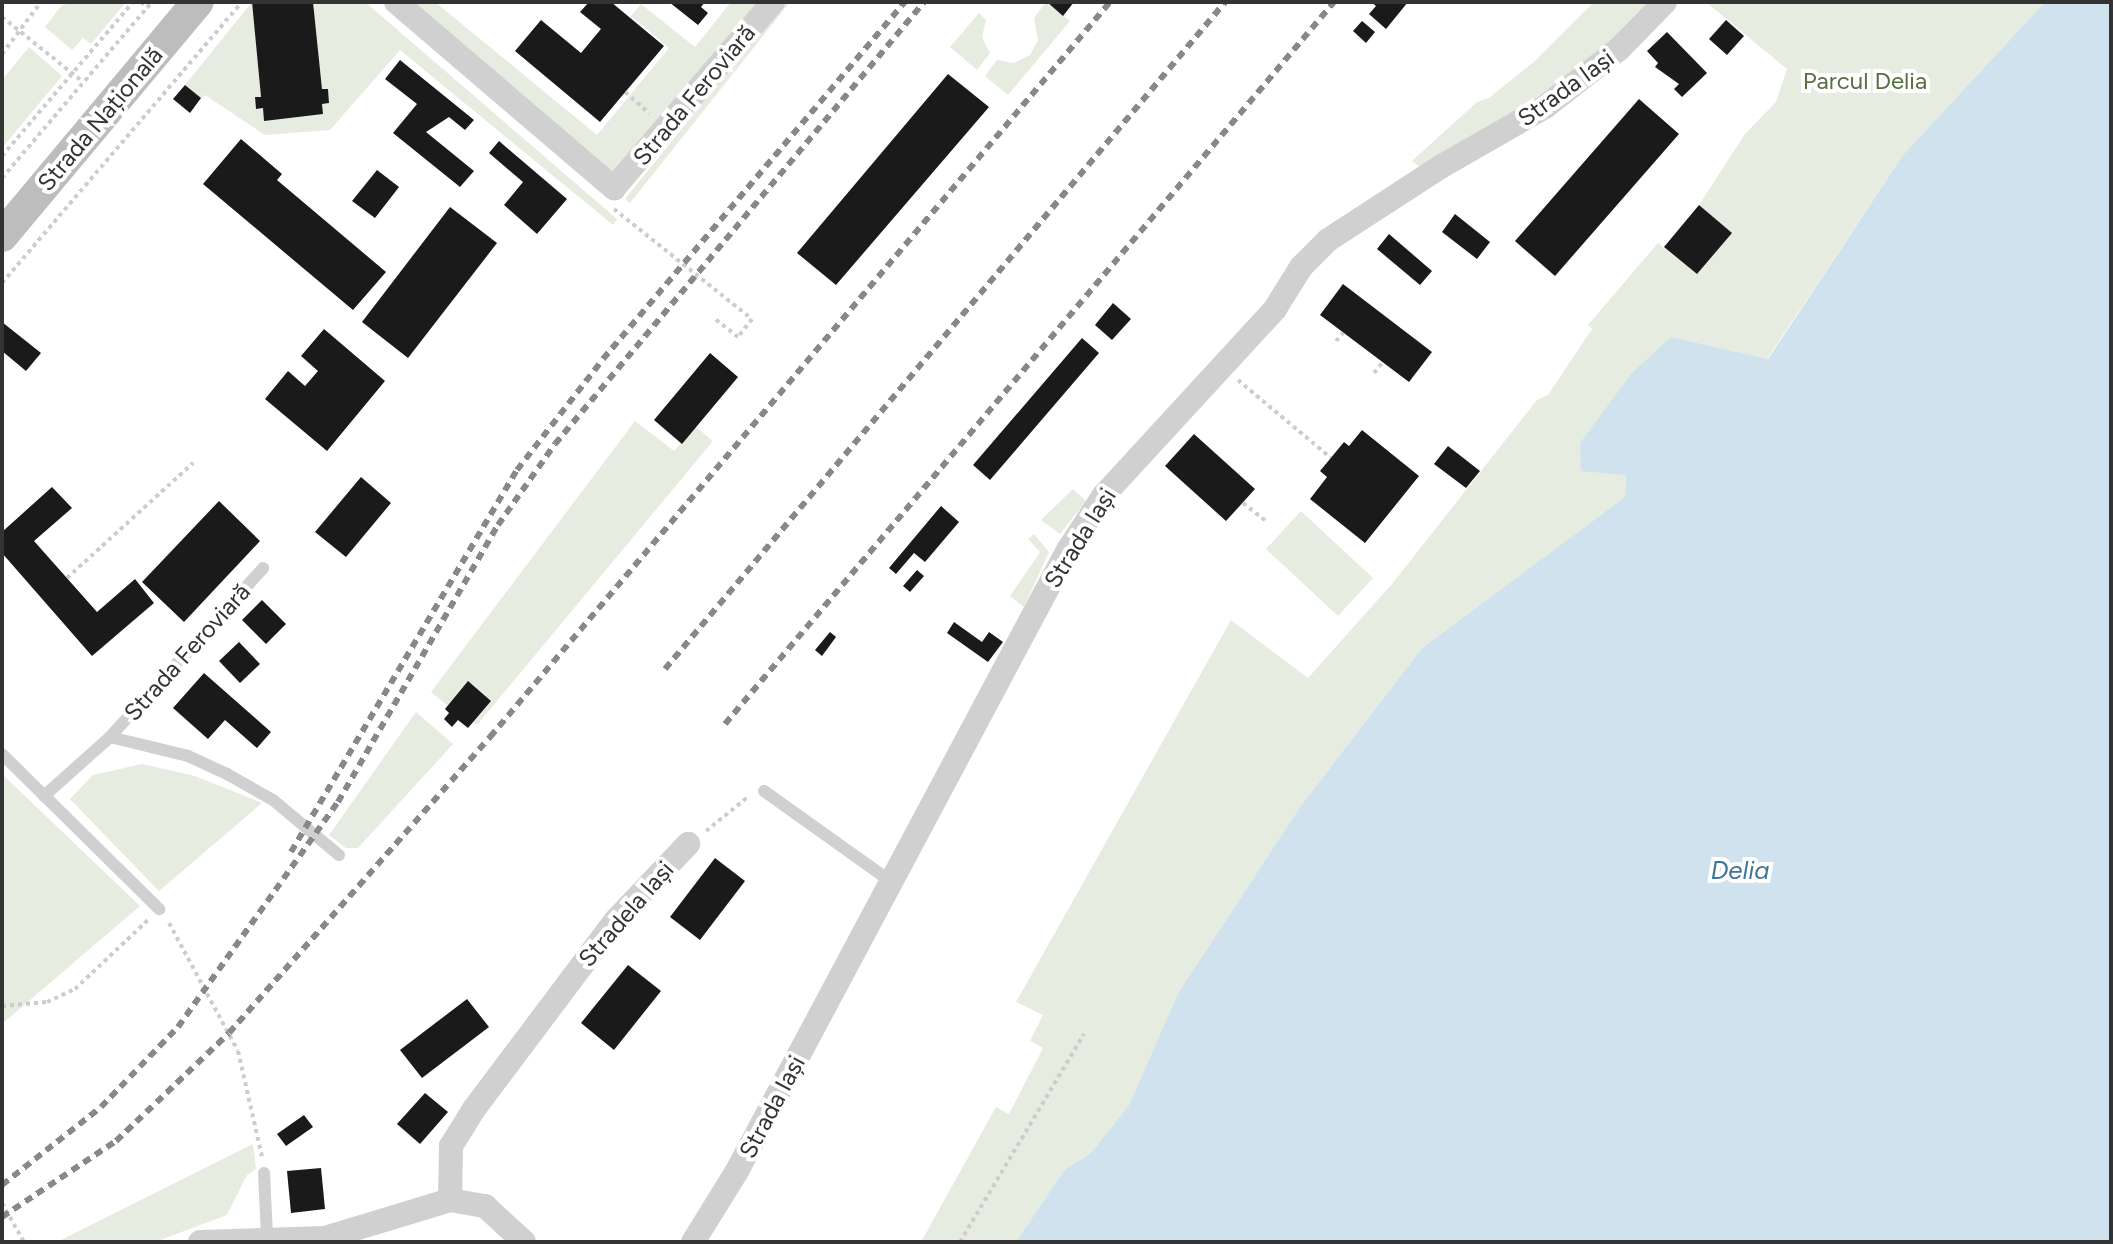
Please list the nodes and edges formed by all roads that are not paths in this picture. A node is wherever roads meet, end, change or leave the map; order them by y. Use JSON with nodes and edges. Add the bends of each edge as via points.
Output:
{"nodes":[{"id":1,"x":198,"y":2,"type":"edge"},
{"id":2,"x":396,"y":2,"type":"edge"},
{"id":3,"x":773,"y":2,"type":"edge"},
{"id":4,"x":1665,"y":2,"type":"edge"},
{"id":5,"x":2,"y":236,"type":"edge"},
{"id":6,"x":263,"y":568,"type":"dead end"},
{"id":7,"x":110,"y":737,"type":"junction"},
{"id":8,"x":2,"y":754,"type":"edge"},
{"id":9,"x":764,"y":791,"type":"road end"},
{"id":10,"x":44,"y":796,"type":"junction"},
{"id":11,"x":688,"y":844,"type":"road end"},
{"id":12,"x":339,"y":855,"type":"dead end"},
{"id":13,"x":893,"y":883,"type":"junction"},
{"id":14,"x":159,"y":909,"type":"road end"},
{"id":15,"x":264,"y":1173,"type":"road end"},
{"id":16,"x":450,"y":1200,"type":"junction"},
{"id":17,"x":267,"y":1240,"type":"edge"},
{"id":18,"x":200,"y":1242,"type":"edge"},
{"id":19,"x":524,"y":1242,"type":"edge"},
{"id":20,"x":693,"y":1242,"type":"edge"}],
"edges":[{"from":1,"to":5,"type":"street","name":"Strada Națională"},
{"from":2,"to":3,"type":"street","name":"Strada Feroviară","via":[[614,188]]},
{"from":4,"to":13,"type":"street","name":"Strada Iași","via":[[1619,49],[1545,107],[1328,240],[1301,267],[1275,309],[1085,522]]},
{"from":6,"to":7,"type":"lane","name":"Strada Feroviară"},
{"from":7,"to":10,"type":"lane","name":"Strada Feroviară"},
{"from":7,"to":12,"type":"lane","name":"Strada Feroviară","via":[[177,752],[227,774],[273,800]]},
{"from":8,"to":10,"type":"lane"},
{"from":9,"to":13,"type":"lane"},
{"from":10,"to":14,"type":"lane"},
{"from":11,"to":16,"type":"street","name":"Stradela Iași","via":[[616,920],[474,1109],[451,1146]]},
{"from":13,"to":20,"type":"street","name":"Strada Iași"},
{"from":15,"to":17,"type":"lane"},
{"from":16,"to":17,"type":"street","via":[[325,1238]]},
{"from":16,"to":19,"type":"street","via":[[485,1206]]},
{"from":17,"to":18,"type":"street"}]}
